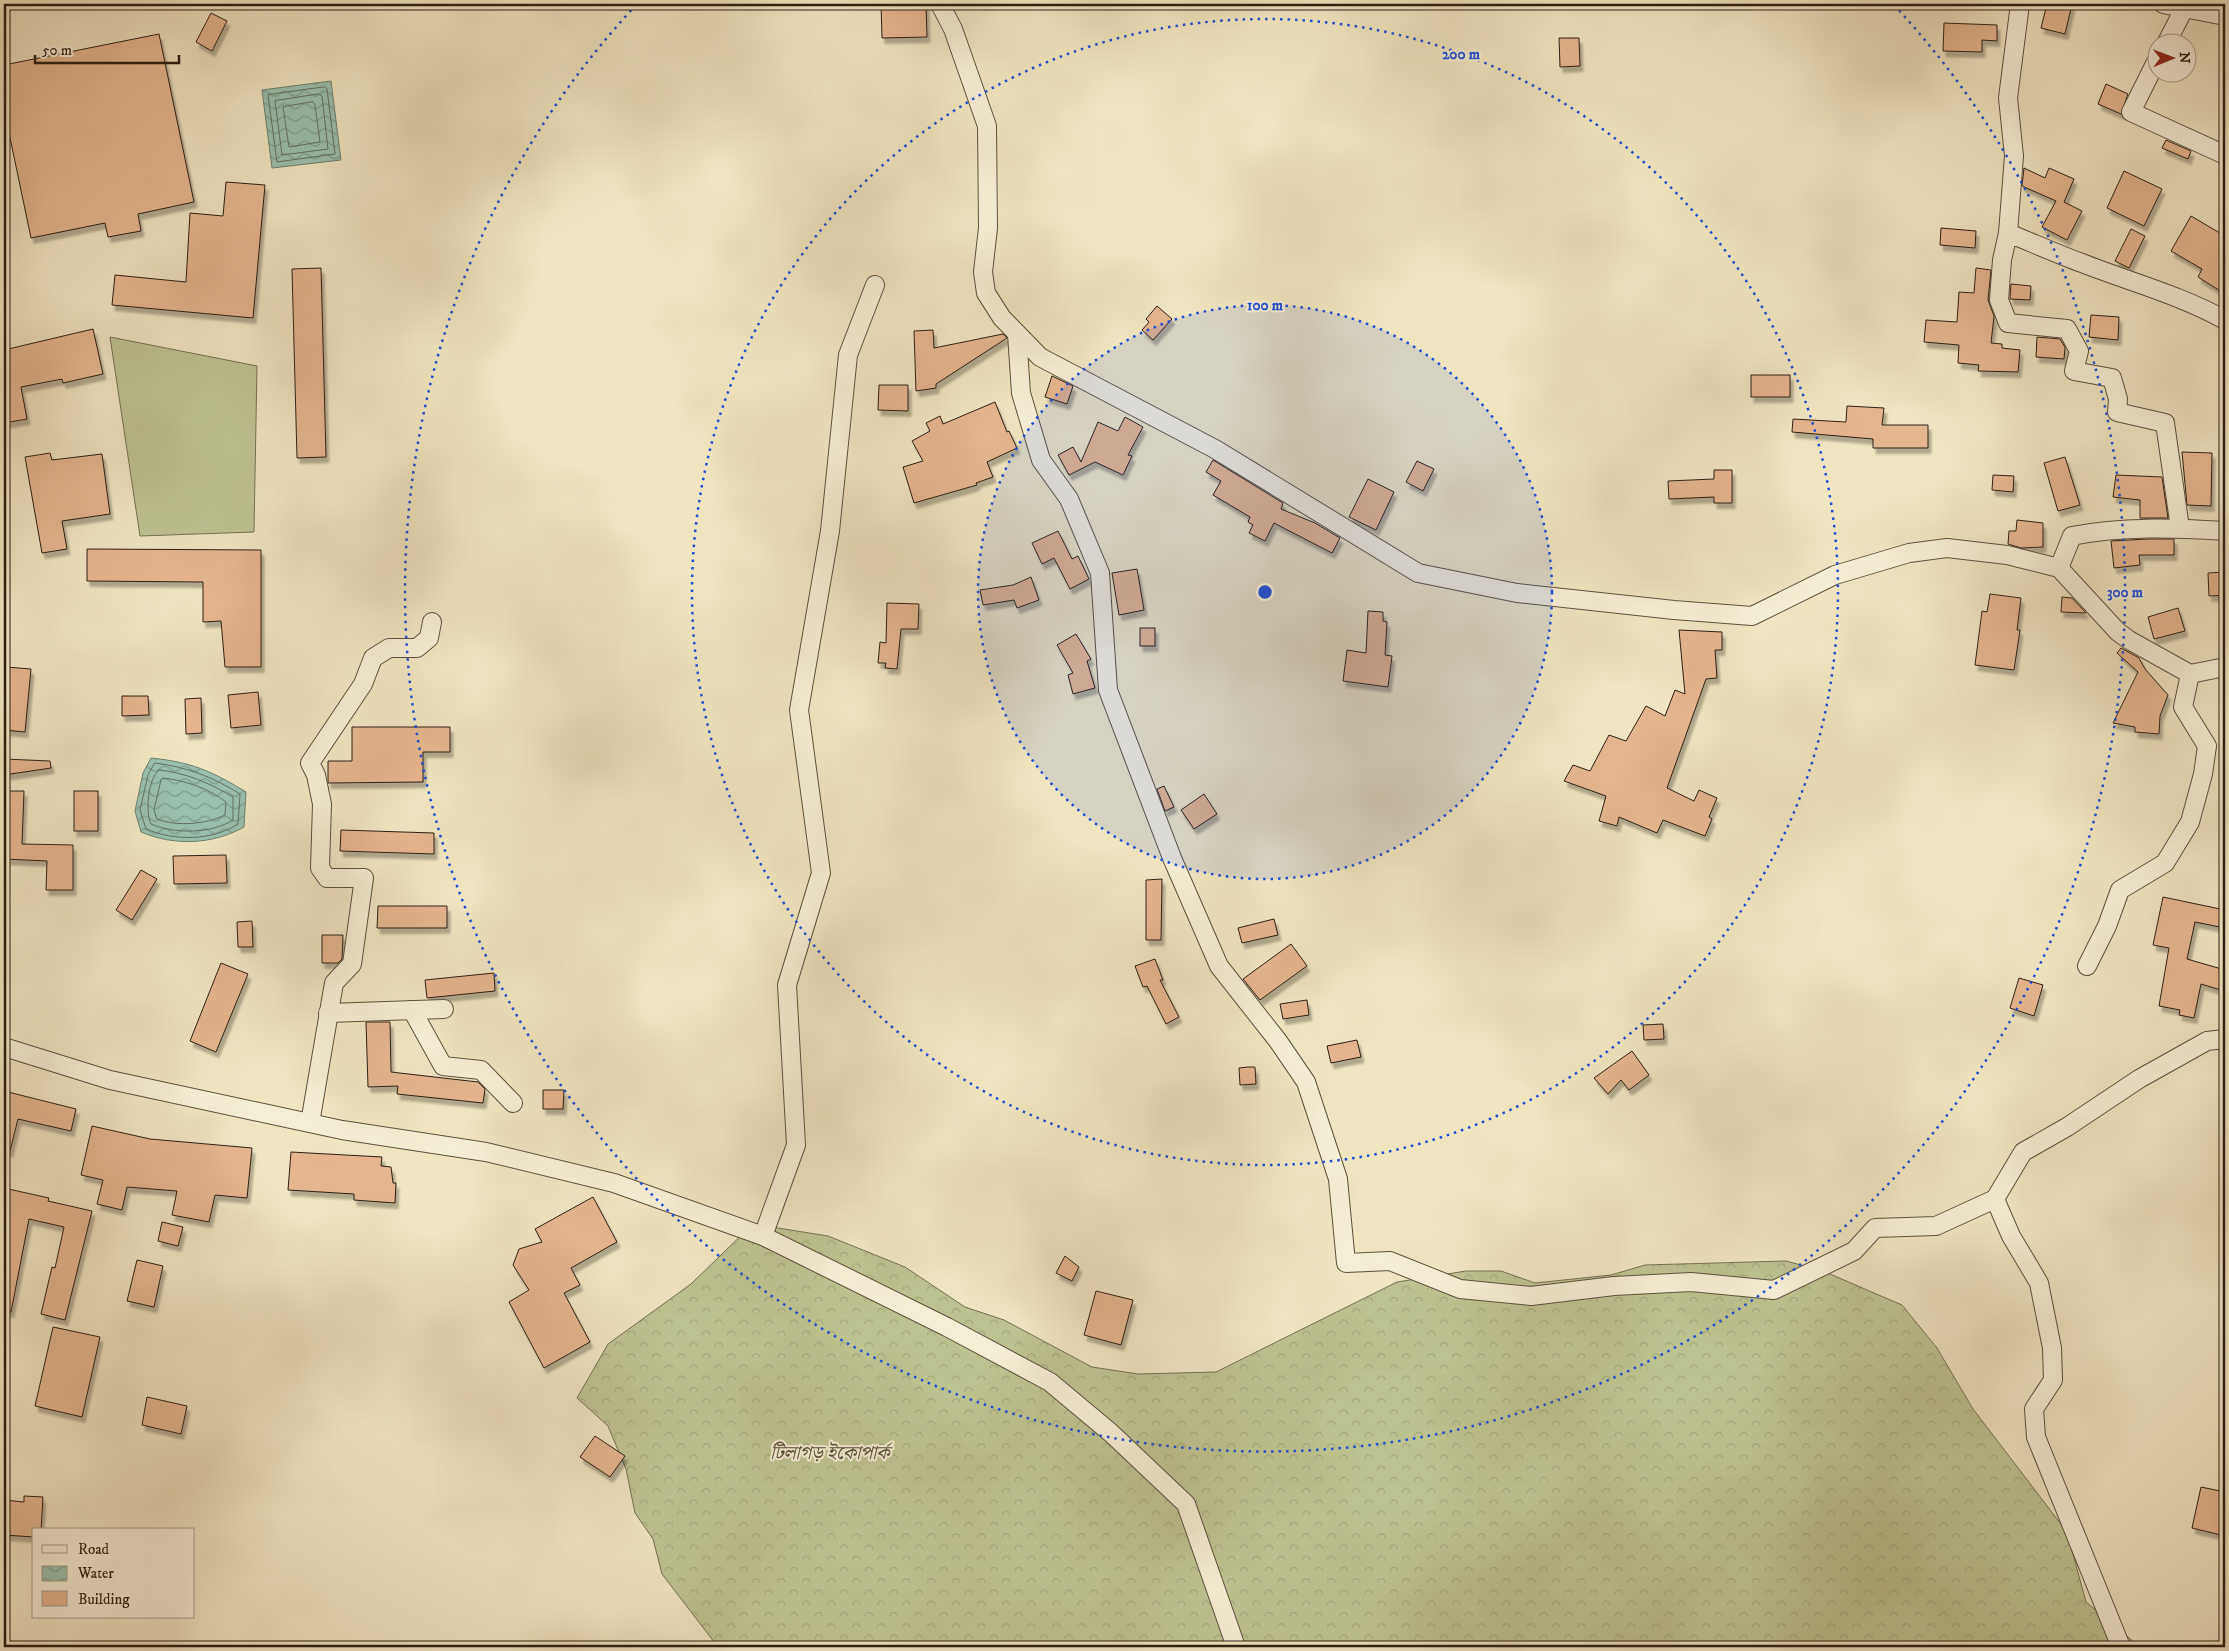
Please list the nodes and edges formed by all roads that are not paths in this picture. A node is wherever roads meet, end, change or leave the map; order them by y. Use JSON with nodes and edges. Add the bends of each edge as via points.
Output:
{"nodes":[{"id":1,"x":940,"y":4,"type":"edge"},
{"id":2,"x":2020,"y":4,"type":"edge"},
{"id":3,"x":2163,"y":4,"type":"edge"},
{"id":4,"x":2185,"y":7,"type":"junction"},
{"id":5,"x":2225,"y":16,"type":"edge"},
{"id":6,"x":2172,"y":32,"type":"edge"},
{"id":7,"x":2146,"y":82,"type":"edge"},
{"id":8,"x":2225,"y":155,"type":"edge"},
{"id":9,"x":2008,"y":233,"type":"junction"},
{"id":10,"x":875,"y":285,"type":"dead end"},
{"id":11,"x":2225,"y":320,"type":"edge"},
{"id":12,"x":1017,"y":334,"type":"junction"},
{"id":13,"x":2180,"y":528,"type":"junction"},
{"id":14,"x":2225,"y":531,"type":"edge"},
{"id":15,"x":2059,"y":568,"type":"junction"},
{"id":16,"x":432,"y":622,"type":"dead end"},
{"id":17,"x":2225,"y":667,"type":"edge"},
{"id":18,"x":2190,"y":674,"type":"junction"},
{"id":19,"x":2087,"y":966,"type":"dead end"},
{"id":20,"x":444,"y":1009,"type":"dead end"},
{"id":21,"x":412,"y":1010,"type":"junction"},
{"id":22,"x":328,"y":1014,"type":"junction"},
{"id":23,"x":2225,"y":1039,"type":"edge"},
{"id":24,"x":4,"y":1047,"type":"edge"},
{"id":25,"x":513,"y":1103,"type":"dead end"},
{"id":26,"x":310,"y":1123,"type":"junction"},
{"id":27,"x":1995,"y":1199,"type":"junction"},
{"id":28,"x":763,"y":1236,"type":"junction"},
{"id":29,"x":1236,"y":1647,"type":"edge"},
{"id":30,"x":2121,"y":1647,"type":"edge"}],
"edges":[{"from":1,"to":12,"type":"street","via":[[953,30],[988,126],[988,228],[983,272],[986,293]]},
{"from":2,"to":9,"type":"street","via":[[2008,98],[2014,156]]},
{"from":3,"to":4,"type":"street"},
{"from":4,"to":5,"type":"street"},
{"from":4,"to":6,"type":"street"},
{"from":7,"to":8,"type":"street","via":[[2131,112]]},
{"from":9,"to":11,"type":"street","via":[[2206,309]]},
{"from":9,"to":13,"type":"street","via":[[1999,300],[2008,323],[2067,329],[2079,351],[2074,371],[2112,378],[2118,399],[2117,412],[2166,423]]},
{"from":10,"to":28,"type":"street","via":[[848,355],[830,531],[799,710],[821,873],[787,985],[796,1145]]},
{"from":12,"to":15,"type":"street","via":[[1040,357],[1216,449],[1418,573],[1517,593],[1752,616],[1835,575],[1910,553],[1947,548],[2007,555]]},
{"from":12,"to":27,"type":"street","via":[[1021,393],[1041,460],[1069,499],[1100,573],[1108,690],[1172,858],[1219,966],[1306,1082],[1338,1179],[1346,1262],[1390,1261],[1460,1289],[1531,1296],[1614,1286],[1691,1282],[1774,1290],[1854,1251],[1875,1228],[1936,1226]]},
{"from":13,"to":14,"type":"street"},
{"from":13,"to":15,"type":"street","via":[[2098,531],[2072,536]]},
{"from":15,"to":18,"type":"street","via":[[2118,632]]},
{"from":16,"to":22,"type":"street","via":[[429,638],[417,648],[389,648],[373,658],[364,684],[310,763],[322,804],[320,868],[328,878],[364,878],[352,964],[334,983]]},
{"from":17,"to":18,"type":"street"},
{"from":18,"to":19,"type":"street","via":[[2183,707],[2207,746],[2190,822],[2165,863],[2120,890]]},
{"from":20,"to":21,"type":"street"},
{"from":21,"to":22,"type":"street"},
{"from":21,"to":25,"type":"street","via":[[443,1066],[481,1070]]},
{"from":22,"to":26,"type":"street"},
{"from":23,"to":27,"type":"street","via":[[2207,1041],[2139,1079],[2023,1152]]},
{"from":24,"to":26,"type":"street","via":[[110,1080]]},
{"from":26,"to":28,"type":"street","via":[[486,1152],[614,1183]]},
{"from":27,"to":30,"type":"street","via":[[2011,1236],[2039,1284],[2052,1348],[2053,1380],[2034,1409],[2036,1437]]},
{"from":28,"to":29,"type":"street","via":[[948,1327],[1050,1382],[1111,1433],[1186,1504]]}]}
